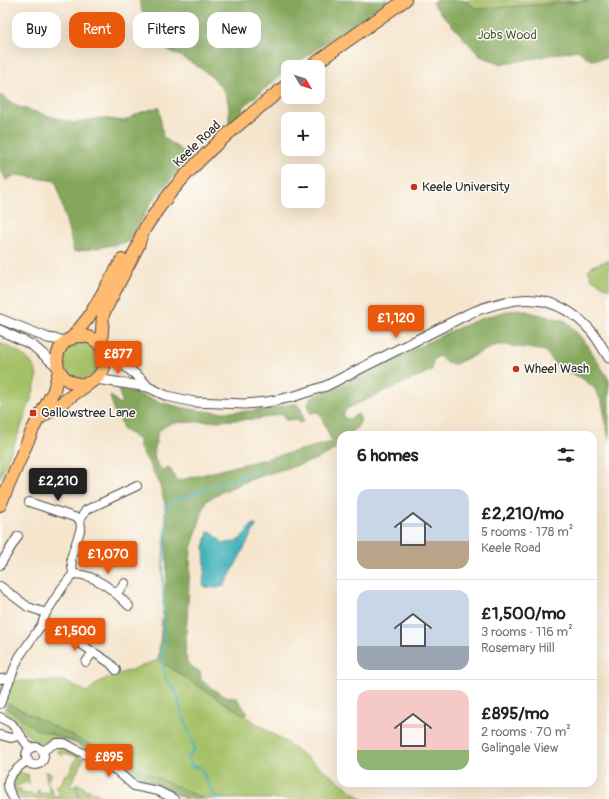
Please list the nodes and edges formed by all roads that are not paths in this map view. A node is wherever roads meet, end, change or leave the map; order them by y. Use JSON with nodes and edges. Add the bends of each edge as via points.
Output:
{"nodes":[{"id":1,"x":405,"y":0,"type":"edge"},
{"id":2,"x":320,"y":60,"type":"edge"},
{"id":3,"x":281,"y":90,"type":"edge"},
{"id":4,"x":140,"y":237,"type":"junction"},
{"id":5,"x":0,"y":319,"type":"edge"},
{"id":6,"x":0,"y":330,"type":"edge"},
{"id":7,"x":69,"y":340,"type":"junction"},
{"id":8,"x":102,"y":347,"type":"junction"},
{"id":9,"x":609,"y":358,"type":"edge"},
{"id":10,"x":59,"y":368,"type":"junction"},
{"id":11,"x":94,"y":380,"type":"junction"},
{"id":12,"x":148,"y":387,"type":"junction"},
{"id":13,"x":40,"y":418,"type":"junction"},
{"id":14,"x":137,"y":486,"type":"dead end"},
{"id":15,"x":29,"y":502,"type":"dead end"},
{"id":16,"x":0,"y":506,"type":"edge"},
{"id":17,"x":80,"y":519,"type":"junction"},
{"id":18,"x":18,"y":536,"type":"dead end"},
{"id":19,"x":0,"y":566,"type":"edge"},
{"id":20,"x":73,"y":574,"type":"junction"},
{"id":21,"x":125,"y":583,"type":"dead end"},
{"id":22,"x":0,"y":586,"type":"edge"},
{"id":23,"x":117,"y":593,"type":"junction"},
{"id":24,"x":129,"y":606,"type":"dead end"},
{"id":25,"x":46,"y":613,"type":"junction"},
{"id":26,"x":42,"y":624,"type":"junction"},
{"id":27,"x":93,"y":652,"type":"junction"},
{"id":28,"x":86,"y":662,"type":"dead end"},
{"id":29,"x":116,"y":670,"type":"dead end"},
{"id":30,"x":11,"y":678,"type":"junction"},
{"id":31,"x":0,"y":679,"type":"edge"},
{"id":32,"x":0,"y":704,"type":"edge"},
{"id":33,"x":0,"y":717,"type":"edge"},
{"id":34,"x":21,"y":734,"type":"junction"},
{"id":35,"x":0,"y":735,"type":"edge"},
{"id":36,"x":30,"y":748,"type":"junction"},
{"id":37,"x":42,"y":750,"type":"junction"},
{"id":38,"x":28,"y":760,"type":"junction"},
{"id":39,"x":14,"y":799,"type":"edge"},
{"id":40,"x":174,"y":799,"type":"edge"}],
"edges":[{"from":1,"to":2,"type":"main road"},
{"from":3,"to":4,"type":"main road","name":"Keele Road","via":[[205,154],[164,200]]},
{"from":4,"to":7,"type":"main road","name":"Keele Road","via":[[133,243],[88,318]]},
{"from":4,"to":8,"type":"main road","name":"Keele Road","via":[[138,246],[103,314]]},
{"from":5,"to":7,"type":"street","via":[[48,338]]},
{"from":6,"to":10,"type":"street","via":[[32,345]]},
{"from":7,"to":8,"type":"main road","via":[[79,336],[88,337]]},
{"from":7,"to":10,"type":"main road","via":[[59,353]]},
{"from":8,"to":11,"type":"main road","via":[[105,362],[102,371]]},
{"from":8,"to":12,"type":"street"},
{"from":9,"to":12,"type":"street","via":[[593,333],[574,316],[551,304],[522,298],[489,305],[470,313],[326,386],[292,397],[245,404],[194,402],[168,396]]},
{"from":10,"to":11,"type":"main road","via":[[66,378],[74,383],[83,384]]},
{"from":10,"to":13,"type":"main road","via":[[54,390],[41,411]]},
{"from":11,"to":12,"type":"street"},
{"from":11,"to":13,"type":"main road"},
{"from":13,"to":16,"type":"main road"},
{"from":14,"to":17,"type":"street","via":[[86,510]]},
{"from":15,"to":17,"type":"street"},
{"from":17,"to":20,"type":"street","via":[[81,528],[71,558]]},
{"from":18,"to":19,"type":"street"},
{"from":20,"to":23,"type":"street","via":[[81,574],[102,583]]},
{"from":20,"to":25,"type":"street"},
{"from":21,"to":23,"type":"street"},
{"from":22,"to":25,"type":"street","via":[[28,607]]},
{"from":23,"to":24,"type":"street"},
{"from":25,"to":26,"type":"street"},
{"from":26,"to":27,"type":"street","via":[[64,633]]},
{"from":26,"to":30,"type":"street","via":[[19,657]]},
{"from":27,"to":28,"type":"street"},
{"from":27,"to":29,"type":"street"},
{"from":30,"to":31,"type":"street"},
{"from":30,"to":32,"type":"street"},
{"from":33,"to":34,"type":"street","via":[[12,724]]},
{"from":34,"to":35,"type":"street","via":[[11,738]]},
{"from":34,"to":36,"type":"street"},
{"from":36,"to":37,"type":"street"},
{"from":36,"to":38,"type":"street","via":[[27,752]]},
{"from":37,"to":38,"type":"street","via":[[44,756],[40,763],[32,764]]},
{"from":37,"to":40,"type":"street","via":[[56,743],[64,744],[116,771],[134,786],[158,791]]},
{"from":38,"to":39,"type":"street","via":[[11,774],[8,780],[9,791]]}]}
